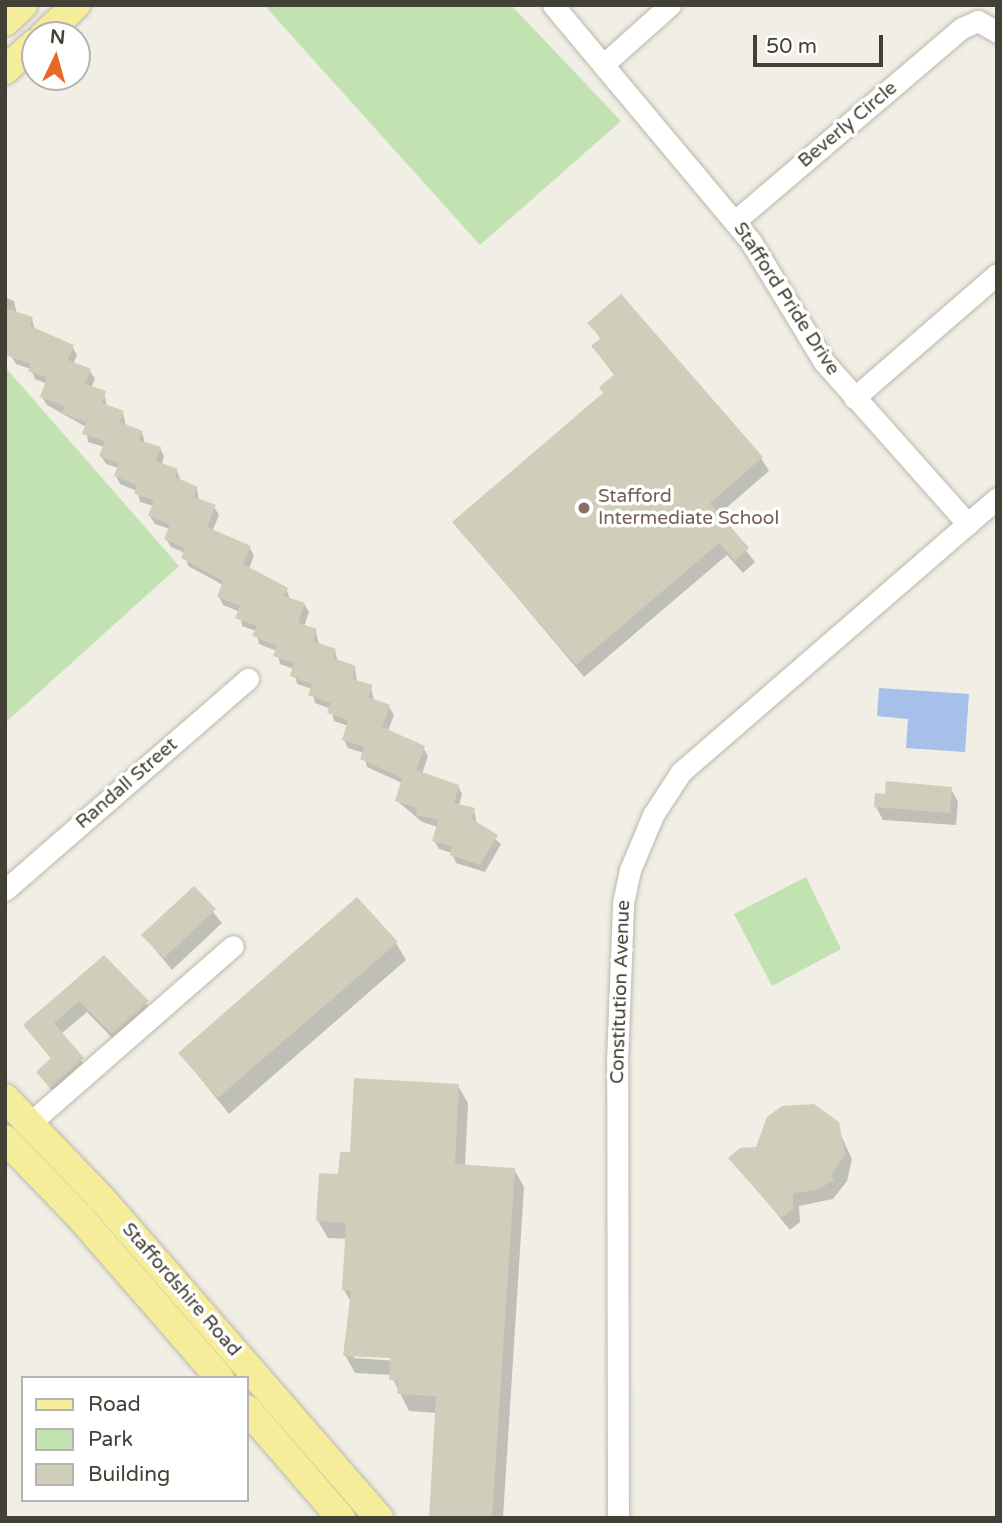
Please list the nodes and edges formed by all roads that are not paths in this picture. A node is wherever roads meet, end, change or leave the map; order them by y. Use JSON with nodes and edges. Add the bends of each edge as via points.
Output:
{"nodes":[{"id":1,"x":23,"y":5,"type":"edge"},
{"id":2,"x":76,"y":5,"type":"edge"},
{"id":3,"x":553,"y":5,"type":"edge"},
{"id":4,"x":670,"y":5,"type":"edge"},
{"id":5,"x":59,"y":21,"type":"edge"},
{"id":6,"x":5,"y":22,"type":"edge"},
{"id":7,"x":997,"y":32,"type":"edge"},
{"id":8,"x":604,"y":64,"type":"junction"},
{"id":9,"x":735,"y":221,"type":"junction"},
{"id":10,"x":997,"y":274,"type":"edge"},
{"id":11,"x":854,"y":398,"type":"junction"},
{"id":12,"x":997,"y":498,"type":"edge"},
{"id":13,"x":968,"y":524,"type":"junction"},
{"id":14,"x":248,"y":679,"type":"dead end"},
{"id":15,"x":5,"y":890,"type":"edge"},
{"id":16,"x":233,"y":946,"type":"dead end"},
{"id":17,"x":5,"y":1098,"type":"edge"},
{"id":18,"x":30,"y":1123,"type":"junction"},
{"id":19,"x":5,"y":1139,"type":"edge"},
{"id":20,"x":218,"y":1376,"type":"edge"},
{"id":21,"x":248,"y":1410,"type":"edge"},
{"id":22,"x":341,"y":1518,"type":"edge"},
{"id":23,"x":379,"y":1518,"type":"edge"},
{"id":24,"x":618,"y":1518,"type":"edge"}],
"edges":[{"from":1,"to":6,"type":"main road"},
{"from":2,"to":5,"type":"main road"},
{"from":3,"to":8,"type":"street","name":"Stafford Pride Drive"},
{"from":4,"to":8,"type":"street"},
{"from":7,"to":9,"type":"street","name":"Beverly Circle","via":[[978,21],[962,28]]},
{"from":8,"to":9,"type":"street","name":"Stafford Pride Drive"},
{"from":9,"to":11,"type":"street","name":"Stafford Pride Drive","via":[[824,362]]},
{"from":10,"to":11,"type":"street"},
{"from":11,"to":13,"type":"street","name":"Stafford Pride Drive"},
{"from":12,"to":13,"type":"street","name":"Constitution Avenue"},
{"from":13,"to":24,"type":"street","name":"Constitution Avenue","via":[[689,764],[653,815],[630,870],[623,904],[617,1062]]},
{"from":14,"to":15,"type":"street","name":"Randall Street"},
{"from":16,"to":18,"type":"street"},
{"from":17,"to":18,"type":"main road","name":"Staffordshire Road"},
{"from":18,"to":23,"type":"main road","name":"Staffordshire Road","via":[[101,1198]]},
{"from":19,"to":20,"type":"main road","name":"Staffordshire Road","via":[[80,1217]]},
{"from":21,"to":22,"type":"main road"}]}
